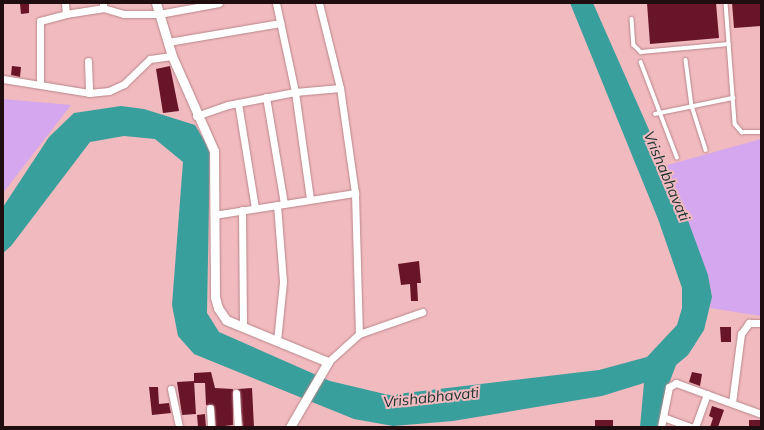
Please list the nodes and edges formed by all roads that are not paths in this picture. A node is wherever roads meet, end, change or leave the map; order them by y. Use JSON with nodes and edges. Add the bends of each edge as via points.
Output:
{"nodes":[{"id":1,"x":65,"y":3,"type":"edge"},
{"id":2,"x":156,"y":3,"type":"edge"},
{"id":3,"x":218,"y":3,"type":"edge"},
{"id":4,"x":276,"y":3,"type":"edge"},
{"id":5,"x":319,"y":3,"type":"edge"},
{"id":6,"x":726,"y":3,"type":"edge"},
{"id":7,"x":103,"y":6,"type":"edge"},
{"id":8,"x":66,"y":14,"type":"junction"},
{"id":9,"x":159,"y":14,"type":"junction"},
{"id":10,"x":632,"y":19,"type":"dead end"},
{"id":11,"x":280,"y":23,"type":"junction"},
{"id":12,"x":168,"y":42,"type":"junction"},
{"id":13,"x":729,"y":44,"type":"junction"},
{"id":14,"x":172,"y":56,"type":"junction"},
{"id":15,"x":686,"y":60,"type":"dead end"},
{"id":16,"x":88,"y":61,"type":"dead end"},
{"id":17,"x":641,"y":62,"type":"dead end"},
{"id":18,"x":3,"y":79,"type":"edge"},
{"id":19,"x":40,"y":81,"type":"dead end"},
{"id":20,"x":340,"y":88,"type":"junction"},
{"id":21,"x":295,"y":92,"type":"junction"},
{"id":22,"x":89,"y":93,"type":"junction"},
{"id":23,"x":266,"y":97,"type":"junction"},
{"id":24,"x":733,"y":98,"type":"junction"},
{"id":25,"x":238,"y":103,"type":"junction"},
{"id":26,"x":692,"y":106,"type":"junction"},
{"id":27,"x":660,"y":113,"type":"junction"},
{"id":28,"x":655,"y":114,"type":"dead end"},
{"id":29,"x":196,"y":116,"type":"junction"},
{"id":30,"x":761,"y":132,"type":"edge"},
{"id":31,"x":706,"y":150,"type":"dead end"},
{"id":32,"x":677,"y":157,"type":"dead end"},
{"id":33,"x":355,"y":193,"type":"junction"},
{"id":34,"x":310,"y":199,"type":"junction"},
{"id":35,"x":280,"y":204,"type":"junction"},
{"id":36,"x":255,"y":208,"type":"junction"},
{"id":37,"x":242,"y":210,"type":"junction"},
{"id":38,"x":214,"y":215,"type":"junction"},
{"id":39,"x":422,"y":312,"type":"dead end"},
{"id":40,"x":761,"y":323,"type":"edge"},
{"id":41,"x":243,"y":326,"type":"junction"},
{"id":42,"x":359,"y":334,"type":"junction"},
{"id":43,"x":277,"y":341,"type":"junction"},
{"id":44,"x":326,"y":363,"type":"junction"},
{"id":45,"x":171,"y":389,"type":"dead end"},
{"id":46,"x":236,"y":393,"type":"dead end"},
{"id":47,"x":707,"y":394,"type":"junction"},
{"id":48,"x":732,"y":403,"type":"junction"},
{"id":49,"x":210,"y":408,"type":"dead end"},
{"id":50,"x":761,"y":414,"type":"edge"},
{"id":51,"x":663,"y":417,"type":"junction"},
{"id":52,"x":179,"y":427,"type":"edge"},
{"id":53,"x":211,"y":427,"type":"edge"},
{"id":54,"x":238,"y":427,"type":"edge"},
{"id":55,"x":290,"y":427,"type":"edge"},
{"id":56,"x":661,"y":427,"type":"edge"},
{"id":57,"x":691,"y":427,"type":"edge"},
{"id":58,"x":694,"y":427,"type":"edge"}],
"edges":[{"from":1,"to":8,"type":"street"},
{"from":2,"to":9,"type":"street"},
{"from":3,"to":9,"type":"street"},
{"from":4,"to":11,"type":"street"},
{"from":5,"to":20,"type":"street"},
{"from":6,"to":13,"type":"lane"},
{"from":7,"to":8,"type":"street"},
{"from":7,"to":9,"type":"street","via":[[124,14]]},
{"from":8,"to":19,"type":"street","via":[[40,21]]},
{"from":9,"to":12,"type":"street"},
{"from":10,"to":13,"type":"lane","via":[[634,45],[642,52]]},
{"from":11,"to":12,"type":"street"},
{"from":11,"to":21,"type":"street"},
{"from":12,"to":14,"type":"street"},
{"from":13,"to":24,"type":"lane"},
{"from":14,"to":22,"type":"street","via":[[150,59],[124,84],[109,91]]},
{"from":14,"to":29,"type":"street"},
{"from":15,"to":26,"type":"lane"},
{"from":16,"to":22,"type":"street"},
{"from":17,"to":27,"type":"lane"},
{"from":18,"to":22,"type":"street","via":[[20,84]]},
{"from":20,"to":21,"type":"street"},
{"from":20,"to":33,"type":"street"},
{"from":21,"to":23,"type":"street"},
{"from":21,"to":34,"type":"street"},
{"from":23,"to":25,"type":"street"},
{"from":23,"to":35,"type":"street"},
{"from":24,"to":26,"type":"lane"},
{"from":24,"to":30,"type":"lane","via":[[735,124],[742,132]]},
{"from":25,"to":29,"type":"street"},
{"from":25,"to":36,"type":"street"},
{"from":26,"to":27,"type":"lane"},
{"from":26,"to":31,"type":"lane"},
{"from":27,"to":28,"type":"lane"},
{"from":27,"to":32,"type":"lane"},
{"from":29,"to":38,"type":"street","via":[[214,151]]},
{"from":33,"to":34,"type":"street"},
{"from":33,"to":42,"type":"street"},
{"from":34,"to":35,"type":"street"},
{"from":35,"to":36,"type":"street"},
{"from":35,"to":43,"type":"street","via":[[283,282]]},
{"from":36,"to":37,"type":"street"},
{"from":37,"to":38,"type":"street"},
{"from":37,"to":41,"type":"street"},
{"from":38,"to":41,"type":"street","via":[[218,308],[226,320]]},
{"from":39,"to":42,"type":"street"},
{"from":40,"to":48,"type":"street","via":[[749,323],[741,334]]},
{"from":41,"to":43,"type":"street"},
{"from":42,"to":44,"type":"street"},
{"from":43,"to":44,"type":"street"},
{"from":44,"to":55,"type":"street"},
{"from":45,"to":52,"type":"street"},
{"from":46,"to":54,"type":"street"},
{"from":47,"to":48,"type":"street"},
{"from":47,"to":51,"type":"street","via":[[671,384]]},
{"from":47,"to":58,"type":"street"},
{"from":48,"to":50,"type":"street"},
{"from":49,"to":53,"type":"street"},
{"from":51,"to":56,"type":"street"},
{"from":51,"to":57,"type":"street"}]}
